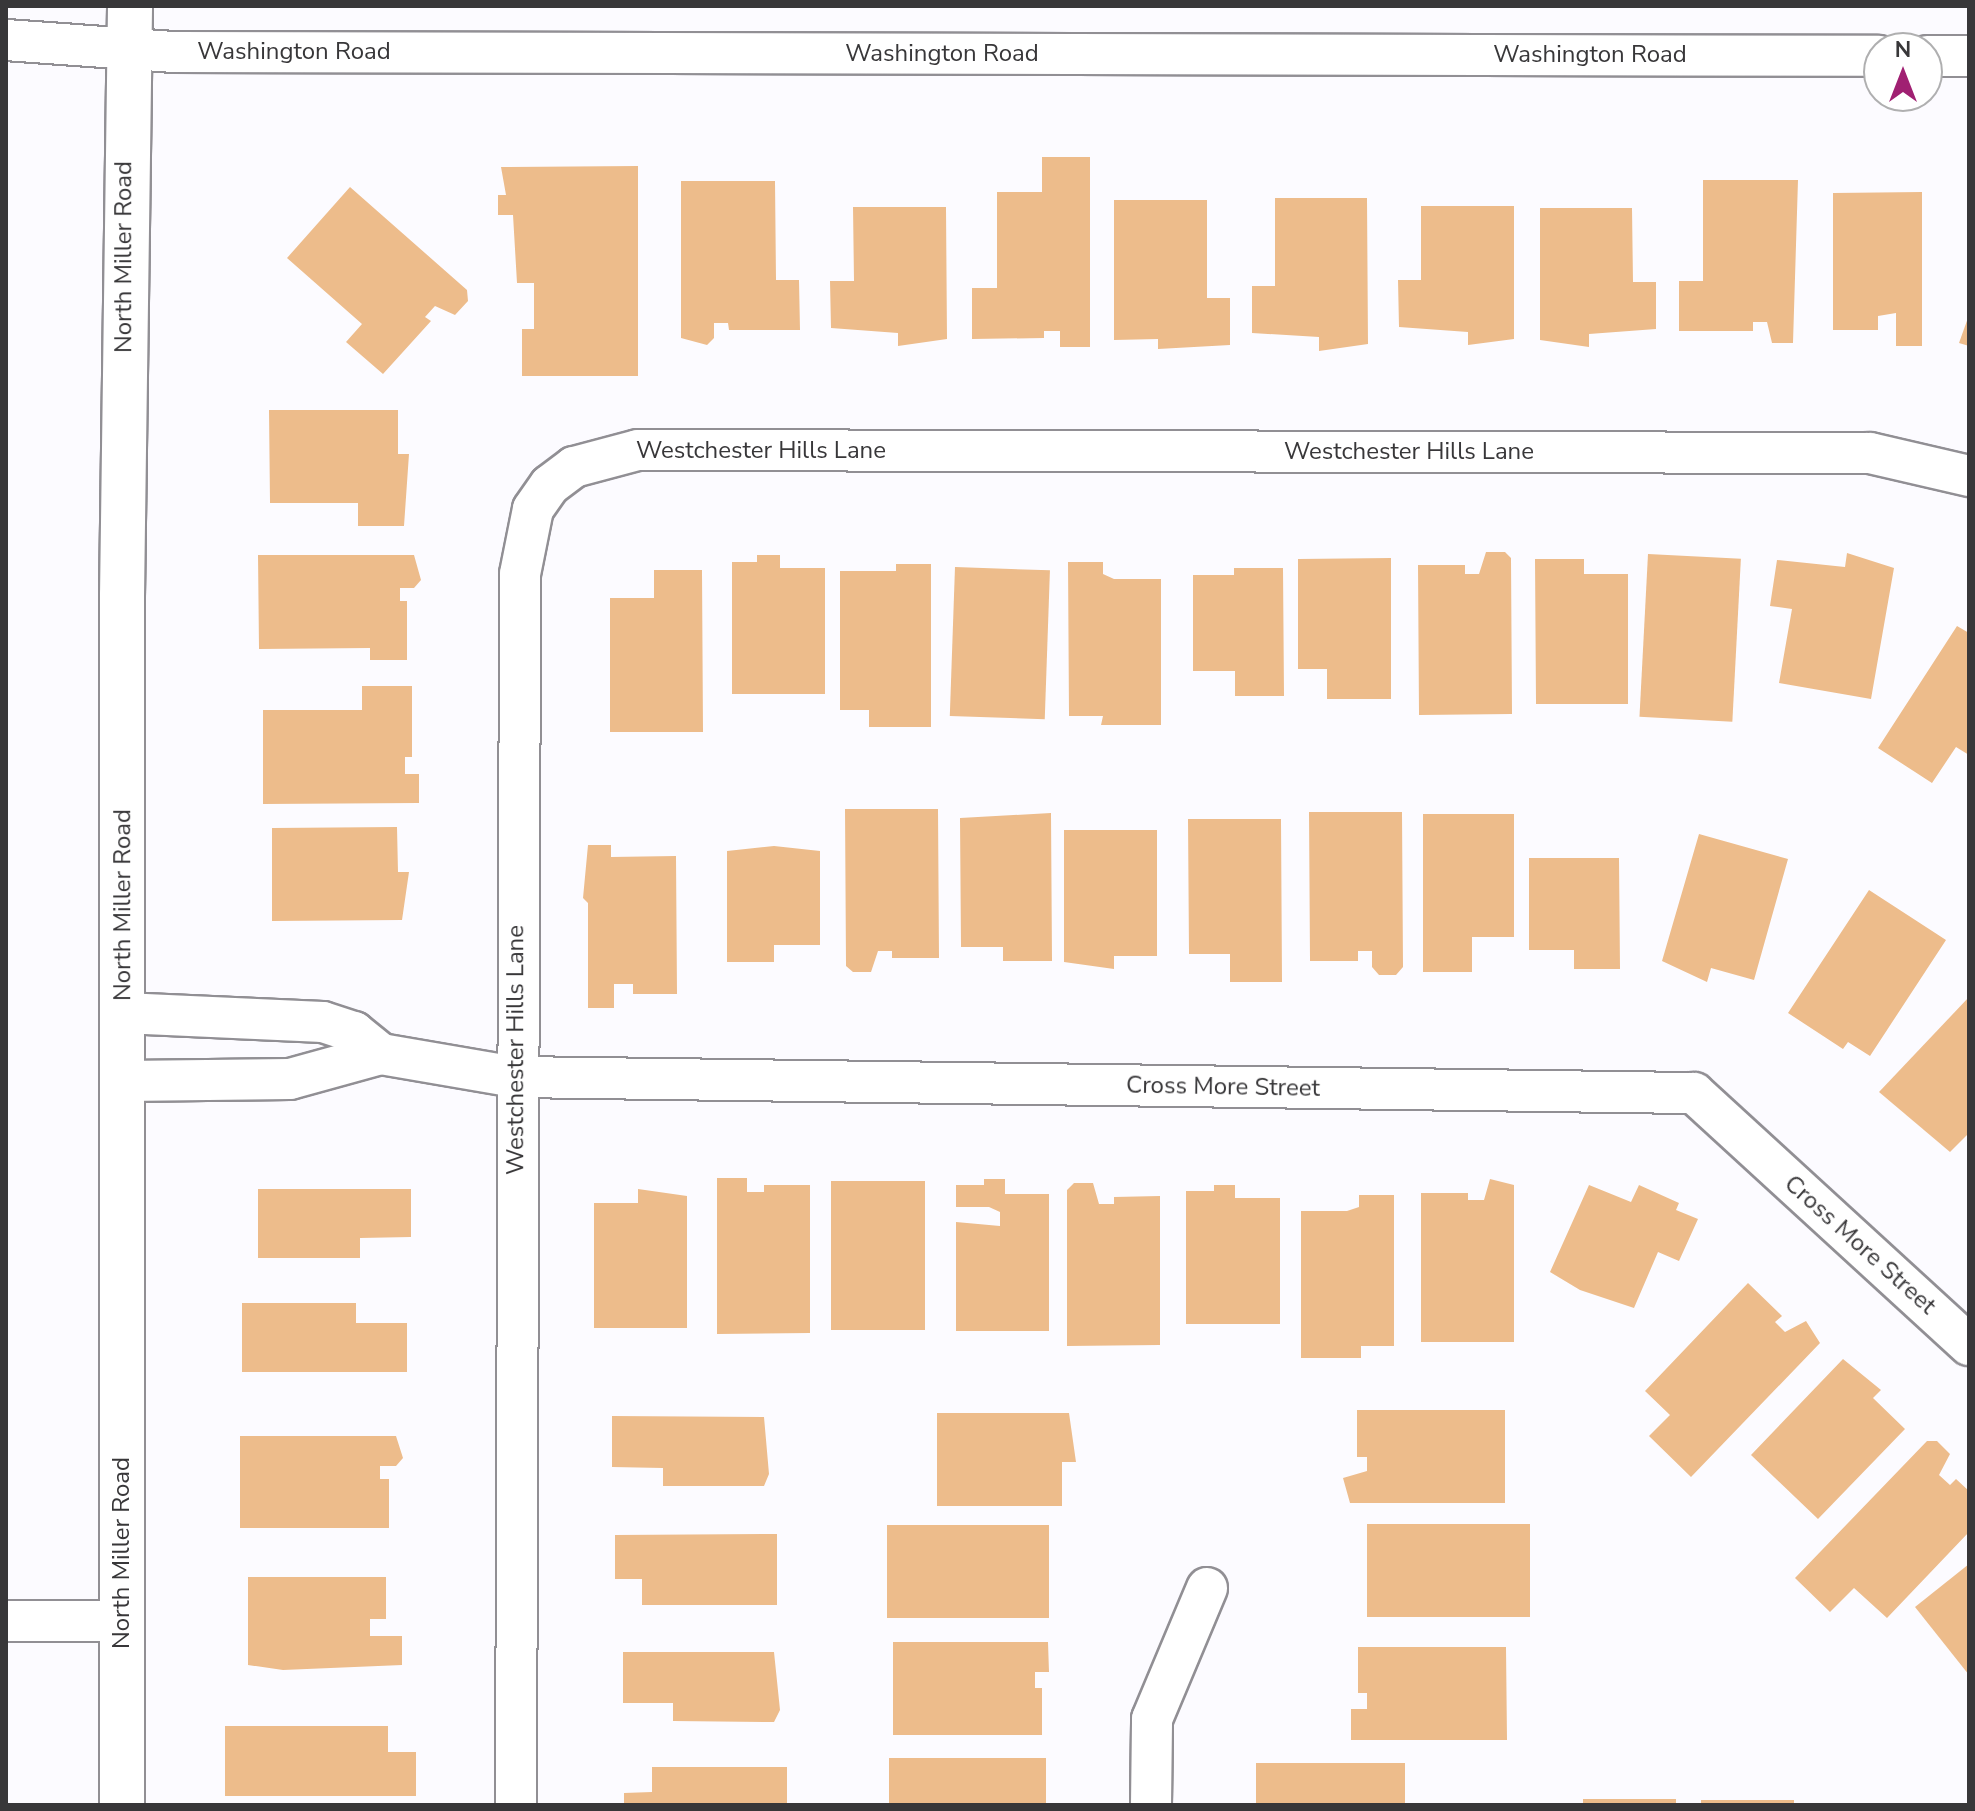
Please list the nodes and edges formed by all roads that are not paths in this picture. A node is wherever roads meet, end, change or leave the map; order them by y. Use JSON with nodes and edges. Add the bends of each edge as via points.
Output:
{"nodes":[{"id":1,"x":128,"y":27,"type":"edge"},
{"id":2,"x":6,"y":40,"type":"edge"},
{"id":3,"x":1863,"y":56,"type":"edge"},
{"id":4,"x":1943,"y":56,"type":"edge"},
{"id":5,"x":1969,"y":56,"type":"edge"},
{"id":6,"x":1969,"y":476,"type":"edge"},
{"id":7,"x":123,"y":1013,"type":"junction"},
{"id":8,"x":381,"y":1054,"type":"junction"},
{"id":9,"x":515,"y":1077,"type":"junction"},
{"id":10,"x":125,"y":1081,"type":"junction"},
{"id":11,"x":1969,"y":1345,"type":"edge"},
{"id":12,"x":1207,"y":1588,"type":"dead end"},
{"id":13,"x":6,"y":1621,"type":"edge"},
{"id":14,"x":122,"y":1621,"type":"junction"},
{"id":15,"x":122,"y":1805,"type":"edge"},
{"id":16,"x":516,"y":1805,"type":"edge"},
{"id":17,"x":1151,"y":1805,"type":"edge"}],
"edges":[{"from":1,"to":2,"type":"street","name":"Washington Road"},
{"from":1,"to":3,"type":"street","name":"Washington Road"},
{"from":1,"to":7,"type":"street","name":"North Miller Road"},
{"from":4,"to":5,"type":"street"},
{"from":6,"to":9,"type":"street","name":"Westchester Hills Lane","via":[[1910,458],[1854,453],[638,450],[574,467],[541,497],[523,540]]},
{"from":7,"to":8,"type":"street","name":"Cross More Street","via":[[323,1022],[354,1032]]},
{"from":7,"to":10,"type":"street","name":"North Miller Road"},
{"from":8,"to":9,"type":"street","name":"Cross More Street"},
{"from":8,"to":10,"type":"street","name":"Cross More Street","via":[[290,1079]]},
{"from":9,"to":11,"type":"street","name":"Cross More Street","via":[[1694,1093]]},
{"from":9,"to":16,"type":"street","name":"Westchester Hills Lane"},
{"from":10,"to":14,"type":"street","name":"North Miller Road"},
{"from":12,"to":17,"type":"street","via":[[1152,1719]]},
{"from":13,"to":14,"type":"street"},
{"from":14,"to":15,"type":"street","name":"North Miller Road"}]}
